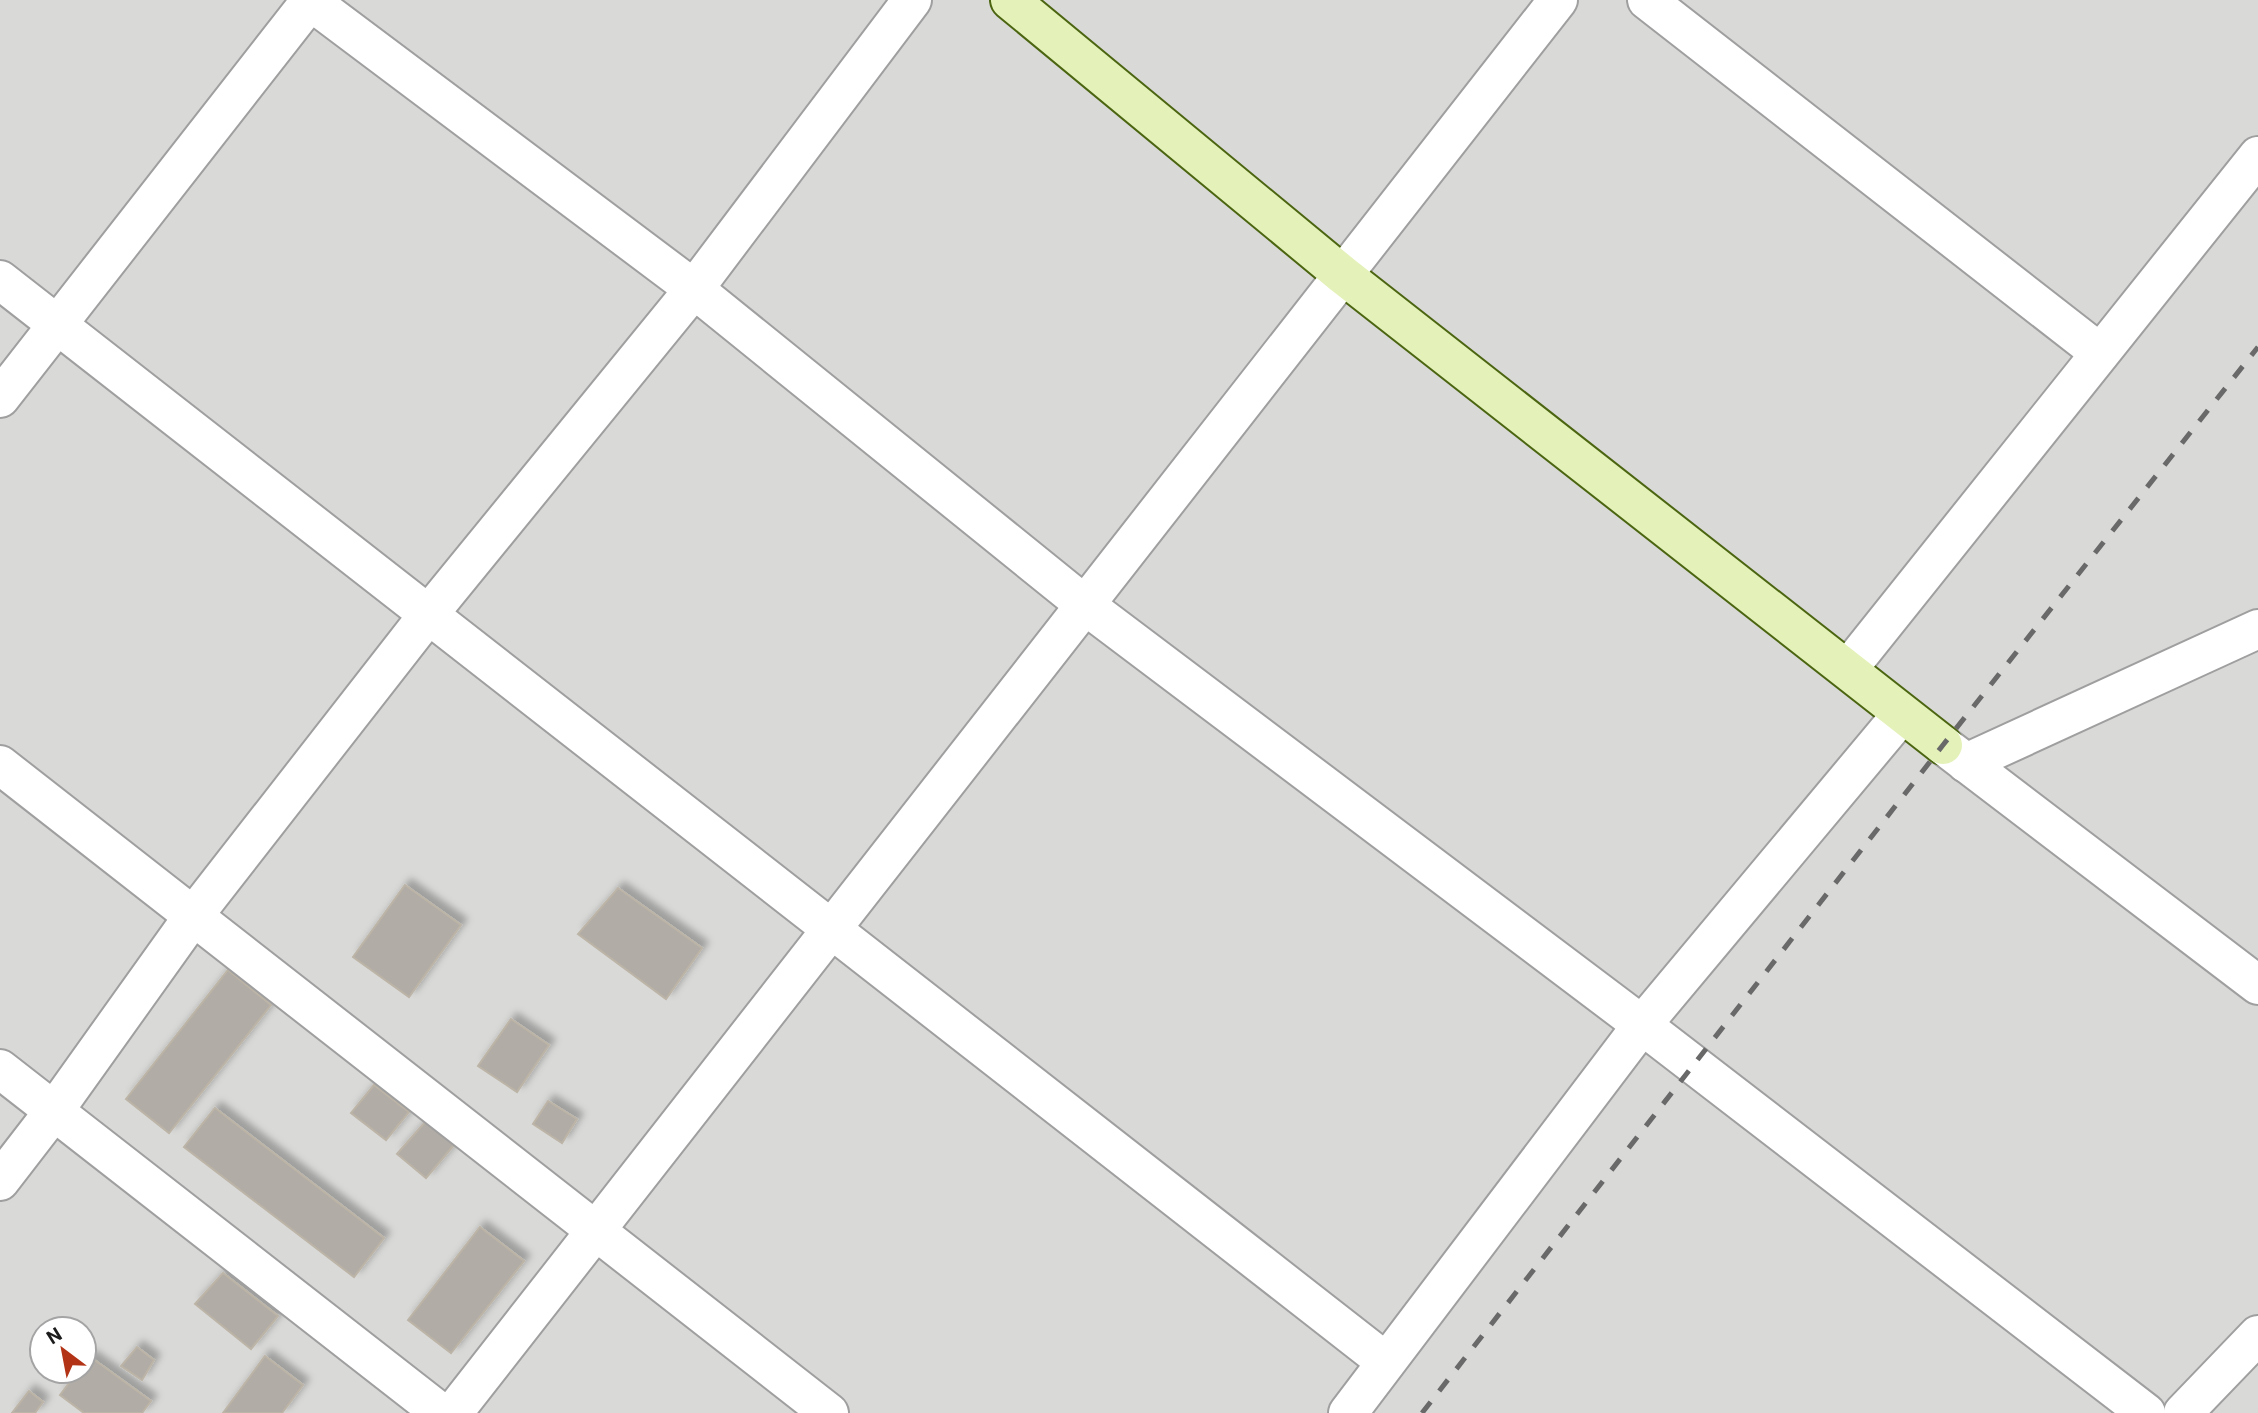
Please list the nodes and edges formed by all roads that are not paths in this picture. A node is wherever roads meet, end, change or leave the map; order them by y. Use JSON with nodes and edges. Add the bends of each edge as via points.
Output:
{"nodes":[{"id":1,"x":310,"y":0,"type":"edge"},
{"id":2,"x":912,"y":0,"type":"edge"},
{"id":3,"x":1010,"y":0,"type":"edge"},
{"id":4,"x":1558,"y":0,"type":"edge"},
{"id":5,"x":1647,"y":0,"type":"edge"},
{"id":6,"x":2258,"y":156,"type":"edge"},
{"id":7,"x":1343,"y":275,"type":"junction"},
{"id":8,"x":0,"y":280,"type":"edge"},
{"id":9,"x":694,"y":289,"type":"junction"},
{"id":10,"x":57,"y":324,"type":"junction"},
{"id":11,"x":2100,"y":354,"type":"junction"},
{"id":12,"x":0,"y":398,"type":"edge"},
{"id":13,"x":1085,"y":605,"type":"junction"},
{"id":14,"x":428,"y":615,"type":"junction"},
{"id":15,"x":2258,"y":629,"type":"edge"},
{"id":16,"x":1848,"y":669,"type":"junction"},
{"id":17,"x":1902,"y":714,"type":"junction"},
{"id":18,"x":1955,"y":754,"type":"junction"},
{"id":19,"x":0,"y":765,"type":"edge"},
{"id":20,"x":194,"y":915,"type":"junction"},
{"id":21,"x":832,"y":929,"type":"junction"},
{"id":22,"x":2258,"y":985,"type":"edge"},
{"id":23,"x":1642,"y":1025,"type":"junction"},
{"id":24,"x":0,"y":1069,"type":"edge"},
{"id":25,"x":54,"y":1111,"type":"junction"},
{"id":26,"x":0,"y":1181,"type":"edge"},
{"id":27,"x":595,"y":1231,"type":"junction"},
{"id":28,"x":2258,"y":1335,"type":"edge"},
{"id":29,"x":1387,"y":1362,"type":"junction"},
{"id":30,"x":441,"y":1413,"type":"edge"},
{"id":31,"x":453,"y":1413,"type":"edge"},
{"id":32,"x":829,"y":1413,"type":"edge"},
{"id":33,"x":1348,"y":1413,"type":"edge"},
{"id":34,"x":2146,"y":1413,"type":"edge"},
{"id":35,"x":2183,"y":1413,"type":"edge"}],
"edges":[{"from":1,"to":9,"type":"street"},
{"from":1,"to":10,"type":"street"},
{"from":2,"to":9,"type":"street"},
{"from":3,"to":7,"type":"main road"},
{"from":4,"to":7,"type":"street"},
{"from":5,"to":11,"type":"street"},
{"from":6,"to":11,"type":"street"},
{"from":7,"to":13,"type":"street"},
{"from":7,"to":16,"type":"main road"},
{"from":8,"to":10,"type":"street"},
{"from":9,"to":13,"type":"street"},
{"from":9,"to":14,"type":"street"},
{"from":10,"to":12,"type":"street"},
{"from":10,"to":14,"type":"street"},
{"from":11,"to":16,"type":"street"},
{"from":13,"to":21,"type":"street"},
{"from":13,"to":23,"type":"street"},
{"from":14,"to":20,"type":"street"},
{"from":14,"to":21,"type":"street"},
{"from":15,"to":18,"type":"street"},
{"from":16,"to":17,"type":"main road"},
{"from":17,"to":18,"type":"main road"},
{"from":17,"to":23,"type":"street"},
{"from":18,"to":22,"type":"street"},
{"from":19,"to":20,"type":"street"},
{"from":20,"to":25,"type":"street"},
{"from":20,"to":27,"type":"street"},
{"from":21,"to":27,"type":"street"},
{"from":21,"to":29,"type":"street"},
{"from":23,"to":29,"type":"street"},
{"from":23,"to":34,"type":"street"},
{"from":24,"to":25,"type":"street"},
{"from":25,"to":26,"type":"street"},
{"from":25,"to":30,"type":"street"},
{"from":27,"to":31,"type":"street"},
{"from":27,"to":32,"type":"street"},
{"from":28,"to":35,"type":"street"},
{"from":29,"to":33,"type":"street"}]}
